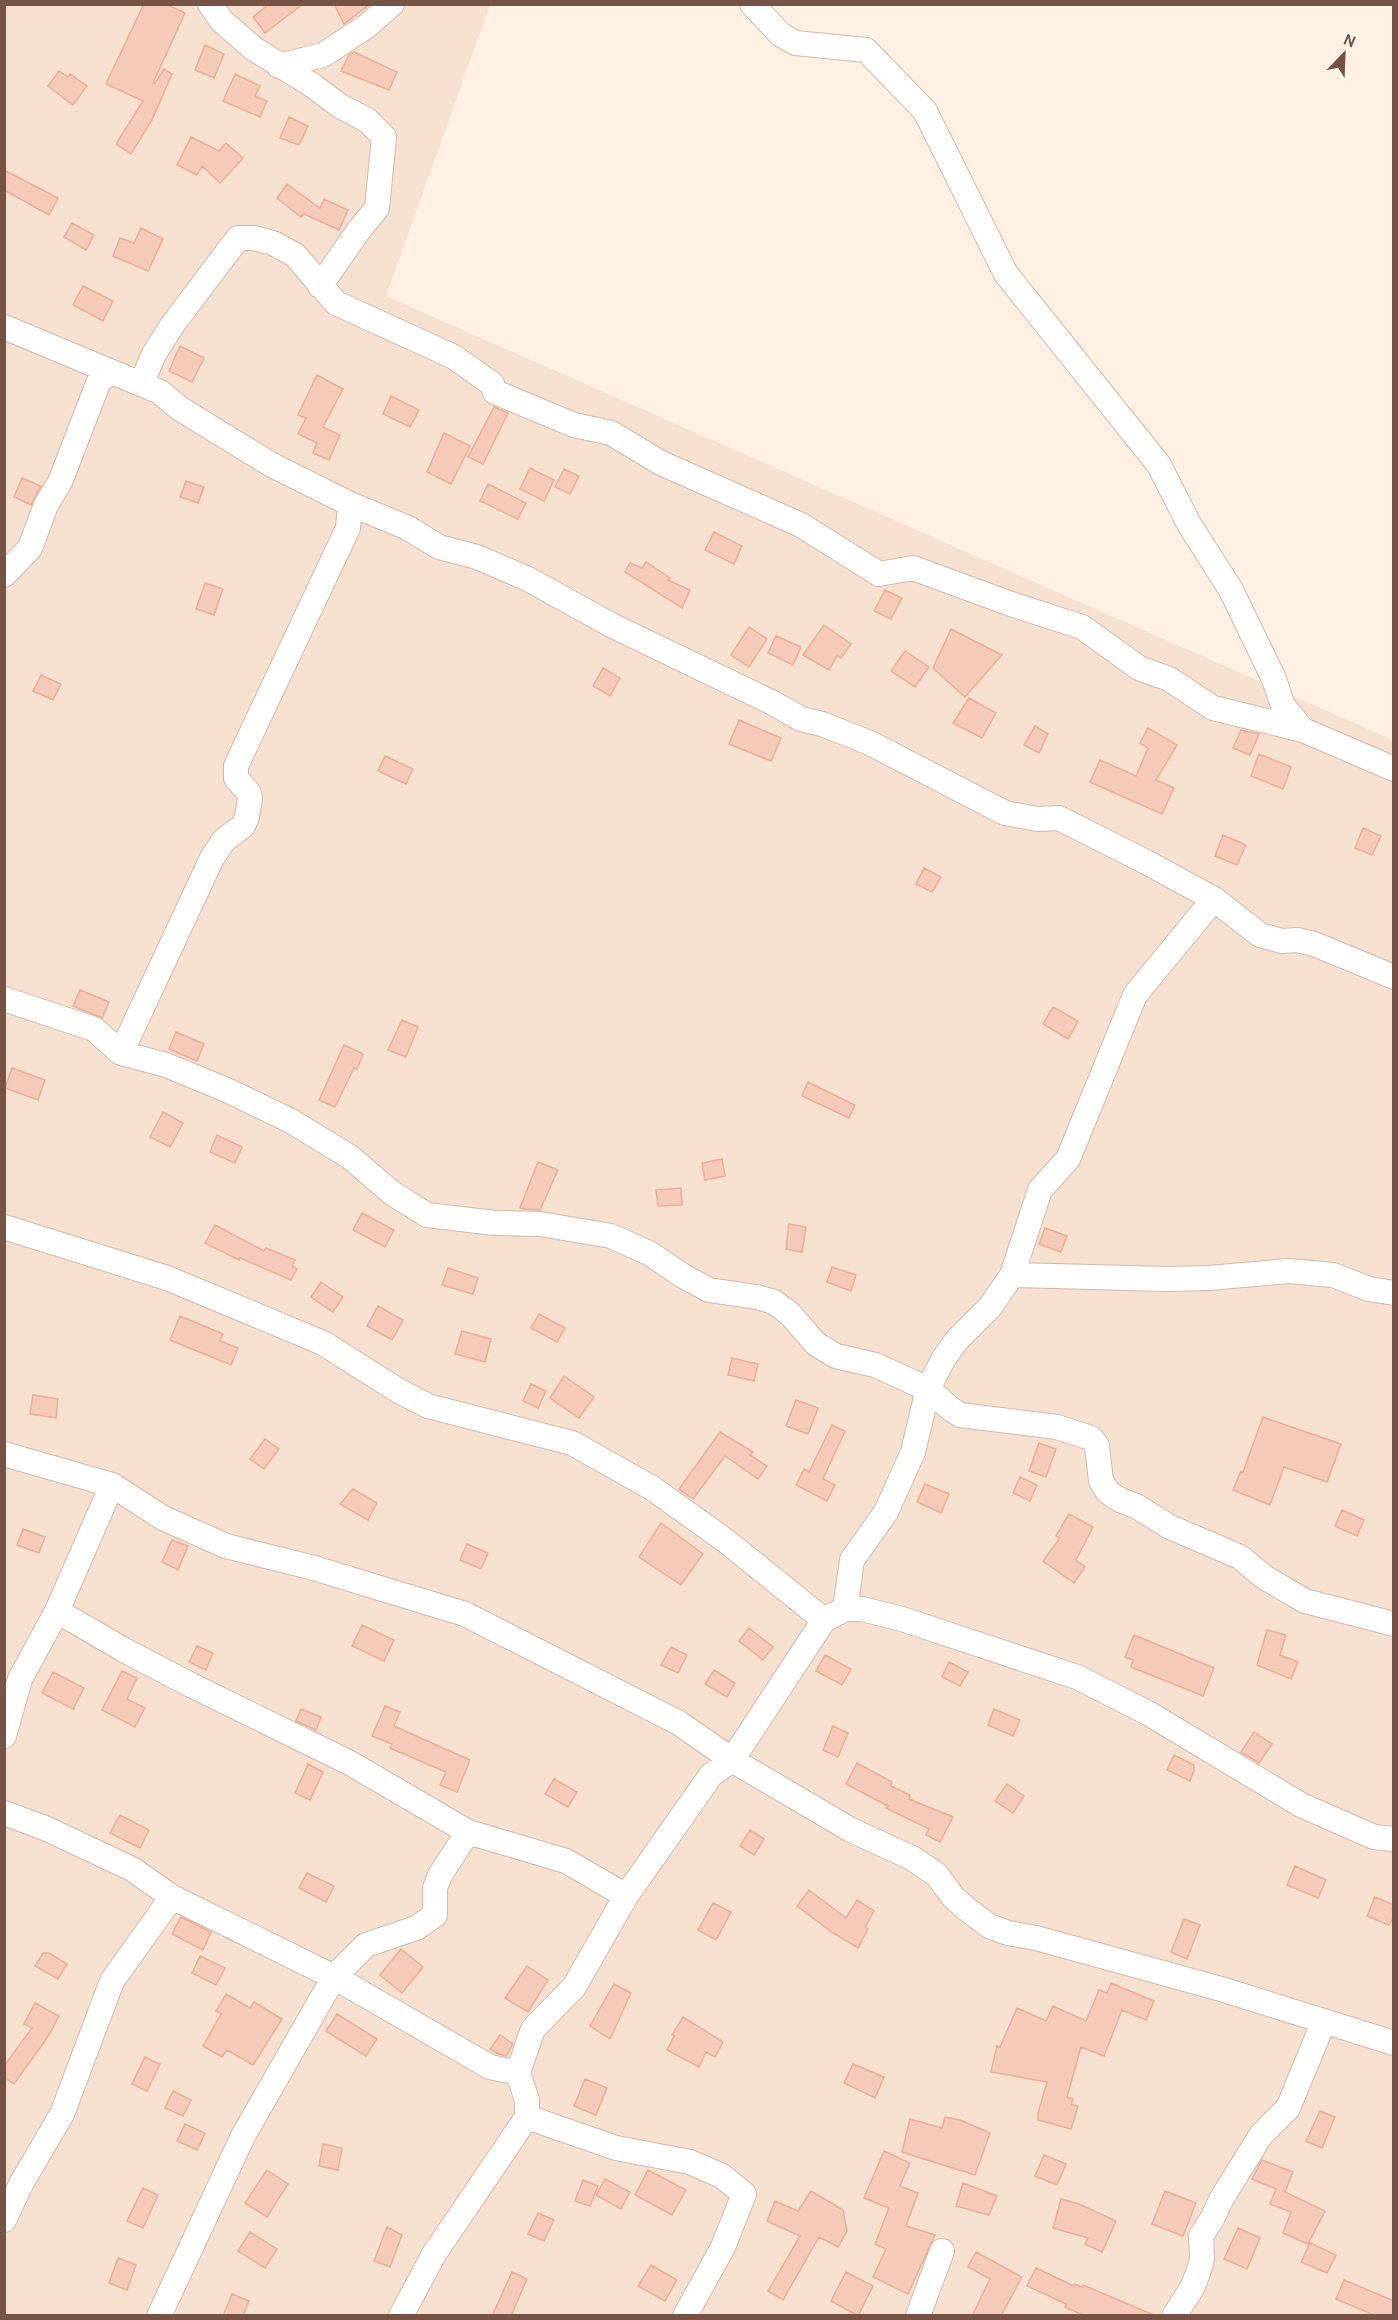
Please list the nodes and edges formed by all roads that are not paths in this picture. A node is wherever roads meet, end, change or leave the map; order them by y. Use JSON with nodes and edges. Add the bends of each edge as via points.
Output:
{"nodes":[{"id":1,"x":210,"y":4,"type":"edge"},
{"id":2,"x":392,"y":4,"type":"edge"},
{"id":3,"x":752,"y":4,"type":"edge"},
{"id":4,"x":279,"y":66,"type":"junction"},
{"id":5,"x":320,"y":286,"type":"junction"},
{"id":6,"x":4,"y":327,"type":"edge"},
{"id":7,"x":112,"y":372,"type":"junction"},
{"id":8,"x":141,"y":384,"type":"junction"},
{"id":9,"x":350,"y":504,"type":"junction"},
{"id":10,"x":4,"y":575,"type":"edge"},
{"id":11,"x":1303,"y":730,"type":"junction"},
{"id":12,"x":1394,"y":769,"type":"edge"},
{"id":13,"x":1214,"y":899,"type":"junction"},
{"id":14,"x":1394,"y":977,"type":"edge"},
{"id":15,"x":4,"y":999,"type":"edge"},
{"id":16,"x":121,"y":1053,"type":"junction"},
{"id":17,"x":4,"y":1227,"type":"edge"},
{"id":18,"x":1012,"y":1275,"type":"junction"},
{"id":19,"x":1394,"y":1293,"type":"edge"},
{"id":20,"x":928,"y":1389,"type":"junction"},
{"id":21,"x":4,"y":1454,"type":"edge"},
{"id":22,"x":112,"y":1485,"type":"junction"},
{"id":23,"x":845,"y":1609,"type":"junction"},
{"id":24,"x":57,"y":1611,"type":"junction"},
{"id":25,"x":824,"y":1620,"type":"junction"},
{"id":26,"x":1394,"y":1624,"type":"edge"},
{"id":27,"x":4,"y":1736,"type":"edge"},
{"id":28,"x":732,"y":1760,"type":"junction"},
{"id":29,"x":4,"y":1813,"type":"edge"},
{"id":30,"x":468,"y":1832,"type":"junction"},
{"id":31,"x":1394,"y":1839,"type":"edge"},
{"id":32,"x":626,"y":1896,"type":"junction"},
{"id":33,"x":172,"y":1897,"type":"junction"},
{"id":34,"x":333,"y":1977,"type":"junction"},
{"id":35,"x":1324,"y":2021,"type":"junction"},
{"id":36,"x":1394,"y":2043,"type":"edge"},
{"id":37,"x":518,"y":2073,"type":"junction"},
{"id":38,"x":526,"y":2117,"type":"junction"},
{"id":39,"x":4,"y":2220,"type":"edge"},
{"id":40,"x":942,"y":2251,"type":"dead end"},
{"id":41,"x":159,"y":2316,"type":"edge"},
{"id":42,"x":401,"y":2316,"type":"edge"},
{"id":43,"x":685,"y":2316,"type":"edge"},
{"id":44,"x":918,"y":2316,"type":"edge"},
{"id":45,"x":1174,"y":2316,"type":"edge"}],
"edges":[{"from":1,"to":4,"type":"street","via":[[222,21]]},
{"from":2,"to":4,"type":"street","via":[[323,55]]},
{"from":3,"to":11,"type":"street","via":[[780,34],[795,43],[866,50],[925,111],[1006,274],[1159,465],[1189,524],[1231,590],[1283,706]]},
{"from":4,"to":5,"type":"street","via":[[367,120],[384,137],[377,208]]},
{"from":5,"to":8,"type":"street","via":[[295,255],[273,243],[238,238],[173,324]]},
{"from":5,"to":11,"type":"street","via":[[336,303],[454,357],[492,384],[495,392],[574,425],[611,433],[661,463],[801,525],[879,574],[913,568],[1082,627],[1139,669],[1169,679],[1213,708]]},
{"from":6,"to":7,"type":"street"},
{"from":7,"to":8,"type":"street"},
{"from":7,"to":10,"type":"street","via":[[99,381],[30,548]]},
{"from":8,"to":9,"type":"street","via":[[160,392],[270,464]]},
{"from":9,"to":13,"type":"street","via":[[408,528],[439,547],[477,557],[528,579],[611,625],[801,719],[870,743],[1005,813],[1059,818]]},
{"from":9,"to":16,"type":"street","via":[[348,528],[236,766],[236,778],[250,798],[243,826],[224,840],[212,858]]},
{"from":11,"to":12,"type":"street"},
{"from":13,"to":14,"type":"street","via":[[1260,934],[1314,944]]},
{"from":13,"to":18,"type":"street","via":[[1134,995],[1068,1159],[1040,1190]]},
{"from":15,"to":16,"type":"street","via":[[94,1029]]},
{"from":16,"to":20,"type":"street","via":[[166,1065],[291,1121],[350,1157],[392,1193],[428,1215],[540,1224],[611,1236],[649,1253],[709,1290],[774,1302],[816,1344],[836,1356],[870,1362]]},
{"from":17,"to":25,"type":"street","via":[[167,1278],[323,1343],[428,1406],[572,1443],[652,1488],[726,1541]]},
{"from":18,"to":19,"type":"street","via":[[1167,1279],[1289,1271],[1333,1275],[1369,1289]]},
{"from":18,"to":20,"type":"street","via":[[990,1307],[957,1340]]},
{"from":20,"to":23,"type":"street","via":[[913,1452],[886,1512],[852,1560]]},
{"from":20,"to":26,"type":"street","via":[[960,1414],[1057,1427],[1090,1438],[1096,1443],[1101,1481],[1120,1500],[1240,1557],[1264,1577],[1305,1601]]},
{"from":21,"to":22,"type":"street"},
{"from":22,"to":24,"type":"street"},
{"from":22,"to":28,"type":"street","via":[[163,1518],[226,1546],[315,1568],[465,1614],[679,1723]]},
{"from":23,"to":25,"type":"street"},
{"from":23,"to":31,"type":"street","via":[[902,1618],[1077,1677],[1148,1713],[1301,1805],[1374,1837]]},
{"from":24,"to":27,"type":"street","via":[[20,1679]]},
{"from":24,"to":30,"type":"street","via":[[163,1670],[350,1763]]},
{"from":25,"to":28,"type":"street"},
{"from":28,"to":32,"type":"street","via":[[711,1775]]},
{"from":28,"to":35,"type":"street","via":[[850,1830],[912,1858],[937,1875],[953,1897],[989,1926]]},
{"from":29,"to":33,"type":"street","via":[[132,1869]]},
{"from":30,"to":32,"type":"street","via":[[566,1861]]},
{"from":30,"to":34,"type":"street","via":[[440,1875],[435,1888],[435,1915],[416,1928],[366,1945]]},
{"from":32,"to":37,"type":"street","via":[[574,1987],[533,2029]]},
{"from":33,"to":34,"type":"street"},
{"from":33,"to":39,"type":"street","via":[[112,1981],[63,2114]]},
{"from":34,"to":37,"type":"street","via":[[490,2067]]},
{"from":34,"to":41,"type":"street","via":[[243,2136]]},
{"from":35,"to":36,"type":"street"},
{"from":35,"to":45,"type":"street","via":[[1288,2108],[1260,2136],[1201,2236],[1198,2273]]},
{"from":37,"to":38,"type":"street","via":[[527,2100]]},
{"from":38,"to":42,"type":"street","via":[[434,2254]]},
{"from":38,"to":43,"type":"street","via":[[616,2148],[690,2162],[722,2176],[744,2194],[723,2247]]},
{"from":40,"to":44,"type":"street"}]}
